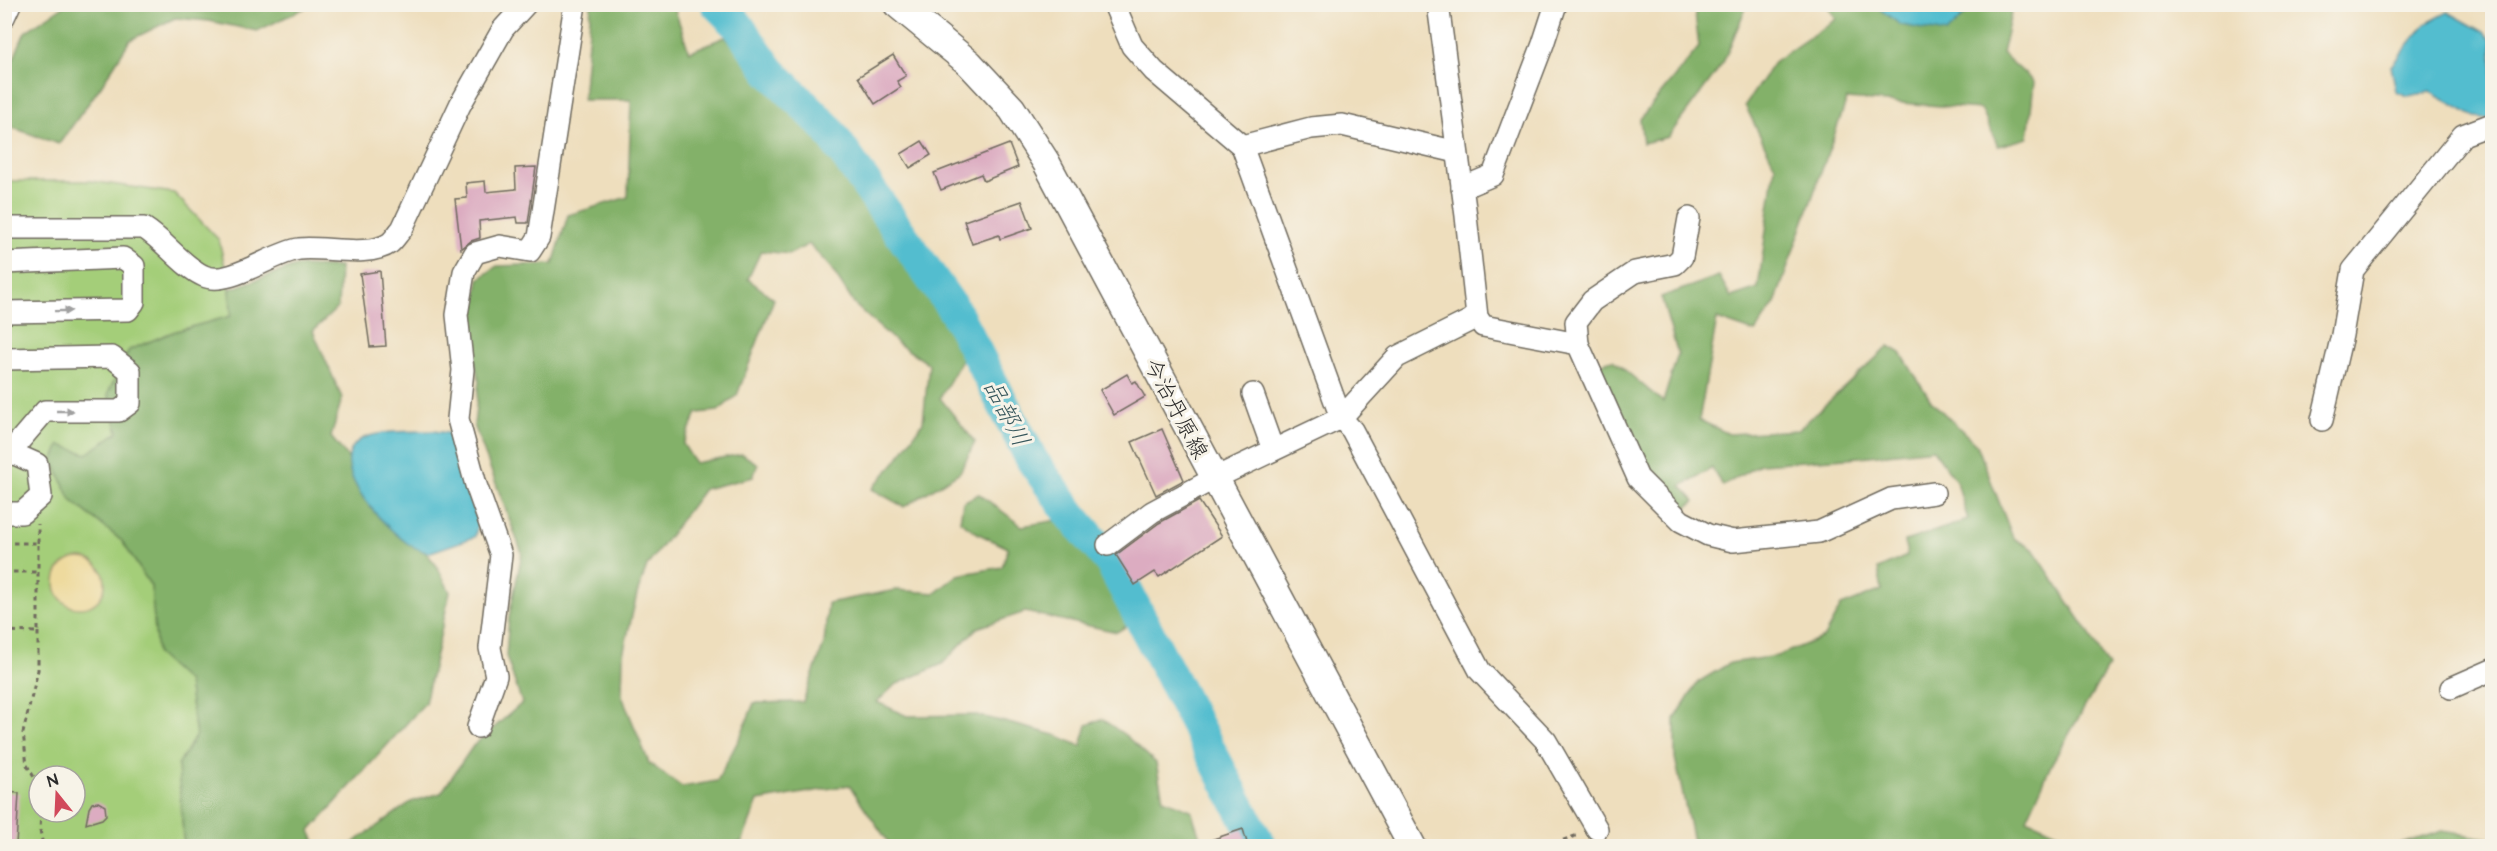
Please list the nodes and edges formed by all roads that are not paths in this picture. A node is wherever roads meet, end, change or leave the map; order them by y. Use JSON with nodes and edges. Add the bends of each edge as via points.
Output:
{"nodes":[{"id":1,"x":10,"y":4,"type":"edge"},
{"id":2,"x":526,"y":4,"type":"edge"},
{"id":3,"x":575,"y":4,"type":"edge"},
{"id":4,"x":897,"y":4,"type":"edge"},
{"id":5,"x":1114,"y":4,"type":"edge"},
{"id":6,"x":1438,"y":4,"type":"edge"},
{"id":7,"x":1556,"y":4,"type":"edge"},
{"id":8,"x":4,"y":17,"type":"edge"},
{"id":9,"x":2493,"y":124,"type":"edge"},
{"id":10,"x":1242,"y":146,"type":"junction"},
{"id":11,"x":1457,"y":152,"type":"junction"},
{"id":12,"x":1462,"y":188,"type":"junction"},
{"id":13,"x":1689,"y":219,"type":"dead end"},
{"id":14,"x":4,"y":228,"type":"edge"},
{"id":15,"x":4,"y":263,"type":"edge"},
{"id":16,"x":4,"y":312,"type":"edge"},
{"id":17,"x":1477,"y":317,"type":"junction"},
{"id":18,"x":1578,"y":344,"type":"junction"},
{"id":19,"x":4,"y":359,"type":"edge"},
{"id":20,"x":1253,"y":394,"type":"dead end"},
{"id":21,"x":1341,"y":418,"type":"junction"},
{"id":22,"x":2322,"y":420,"type":"dead end"},
{"id":23,"x":1273,"y":450,"type":"junction"},
{"id":24,"x":7,"y":452,"type":"edge"},
{"id":25,"x":1215,"y":478,"type":"junction"},
{"id":26,"x":1934,"y":493,"type":"dead end"},
{"id":27,"x":4,"y":513,"type":"edge"},
{"id":28,"x":1108,"y":544,"type":"dead end"},
{"id":29,"x":2493,"y":670,"type":"edge"},
{"id":30,"x":2451,"y":688,"type":"dead end"},
{"id":31,"x":478,"y":727,"type":"dead end"},
{"id":32,"x":1597,"y":829,"type":"road end"},
{"id":33,"x":1412,"y":846,"type":"edge"}],
"edges":[{"from":1,"to":8,"type":"street"},
{"from":2,"to":14,"type":"street","via":[[503,29],[460,105],[402,229],[389,244],[369,250],[298,249],[228,277],[206,278],[144,228]]},
{"from":3,"to":31,"type":"street","via":[[539,237],[531,251],[500,246],[475,253],[464,272],[457,315],[463,370],[458,419],[501,555],[490,648],[496,676]]},
{"from":4,"to":25,"type":"main road","name":"今治丹原線","via":[[969,63],[1012,109],[1046,162]]},
{"from":5,"to":10,"type":"street","via":[[1132,46],[1154,71]]},
{"from":6,"to":11,"type":"street"},
{"from":7,"to":12,"type":"street","via":[[1493,175]]},
{"from":9,"to":22,"type":"street","via":[[2463,135],[2353,270]]},
{"from":10,"to":11,"type":"street","via":[[1311,128],[1342,125]]},
{"from":10,"to":21,"type":"street"},
{"from":11,"to":12,"type":"street"},
{"from":12,"to":17,"type":"street"},
{"from":13,"to":18,"type":"street","via":[[1682,257],[1675,264],[1635,272],[1592,301],[1576,322]]},
{"from":16,"to":15,"type":"street","one_way":true,"via":[[128,310],[134,302],[134,266],[123,258]]},
{"from":17,"to":18,"type":"street","via":[[1483,326]]},
{"from":17,"to":21,"type":"street","via":[[1397,357]]},
{"from":18,"to":26,"type":"street","via":[[1638,478],[1682,521],[1708,535],[1733,541],[1819,532],[1891,499]]},
{"from":24,"to":19,"type":"street","one_way":true,"via":[[45,411],[119,411],[130,403],[130,371],[112,357]]},
{"from":20,"to":23,"type":"street"},
{"from":21,"to":23,"type":"street"},
{"from":21,"to":32,"type":"street","via":[[1352,430],[1480,671],[1546,741]]},
{"from":23,"to":25,"type":"street"},
{"from":24,"to":27,"type":"street","via":[[37,464],[41,496],[22,513]]},
{"from":25,"to":28,"type":"street","via":[[1152,512]]},
{"from":25,"to":33,"type":"main road","name":"今治丹原線"},
{"from":29,"to":30,"type":"street"}]}
